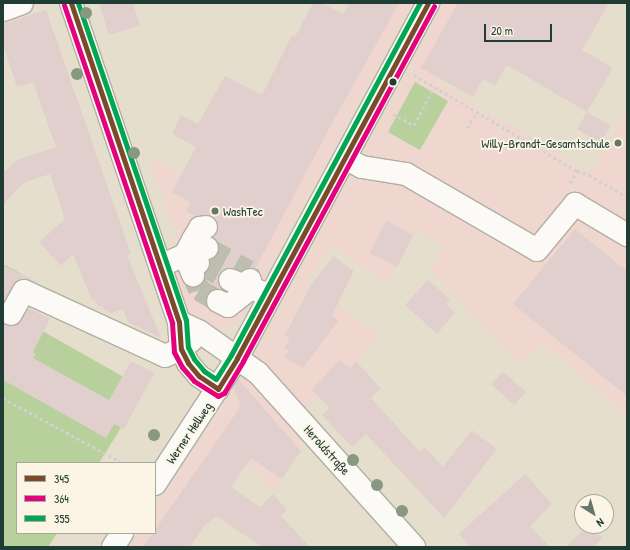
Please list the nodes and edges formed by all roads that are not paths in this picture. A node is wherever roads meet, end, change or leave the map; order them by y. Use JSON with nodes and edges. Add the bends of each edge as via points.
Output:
{"nodes":[{"id":1,"x":22,"y":3,"type":"edge"},
{"id":2,"x":71,"y":3,"type":"edge"},
{"id":3,"x":428,"y":3,"type":"edge"},
{"id":4,"x":3,"y":10,"type":"edge"},
{"id":5,"x":345,"y":158,"type":"junction"},
{"id":6,"x":627,"y":235,"type":"edge"},
{"id":7,"x":197,"y":251,"type":"dead end"},
{"id":8,"x":160,"y":266,"type":"junction"},
{"id":9,"x":250,"y":286,"type":"junction"},
{"id":10,"x":218,"y":300,"type":"tunnel mouth"},
{"id":11,"x":11,"y":314,"type":"dead end"},
{"id":12,"x":179,"y":322,"type":"junction"},
{"id":13,"x":200,"y":332,"type":"junction"},
{"id":14,"x":182,"y":349,"type":"junction"},
{"id":15,"x":237,"y":358,"type":"junction"},
{"id":16,"x":218,"y":389,"type":"junction"},
{"id":17,"x":156,"y":482,"type":"edge"},
{"id":18,"x":121,"y":534,"type":"edge"},
{"id":19,"x":113,"y":547,"type":"edge"},
{"id":20,"x":414,"y":547,"type":"edge"}],
"edges":[{"from":1,"to":4,"type":"street"},
{"from":2,"to":8,"type":"street"},
{"from":3,"to":5,"type":"street","name":"Werner Hellweg"},
{"from":5,"to":6,"type":"street","via":[[362,167],[406,174],[537,250],[575,204]]},
{"from":5,"to":9,"type":"street","name":"Werner Hellweg"},
{"from":7,"to":8,"type":"street"},
{"from":8,"to":12,"type":"street"},
{"from":9,"to":10,"type":"street","via":[[228,306]]},
{"from":9,"to":15,"type":"street","name":"Werner Hellweg"},
{"from":11,"to":14,"type":"street","via":[[24,291],[165,356]]},
{"from":12,"to":13,"type":"street","name":"Heroldstraße"},
{"from":12,"to":14,"type":"street"},
{"from":13,"to":14,"type":"street"},
{"from":13,"to":15,"type":"street","name":"Heroldstraße"},
{"from":14,"to":16,"type":"street","via":[[188,363],[199,376]]},
{"from":15,"to":16,"type":"street","name":"Werner Hellweg"},
{"from":15,"to":20,"type":"street","name":"Heroldstraße","via":[[258,373]]},
{"from":16,"to":17,"type":"street","name":"Werner Hellweg"},
{"from":18,"to":19,"type":"street"}]}
